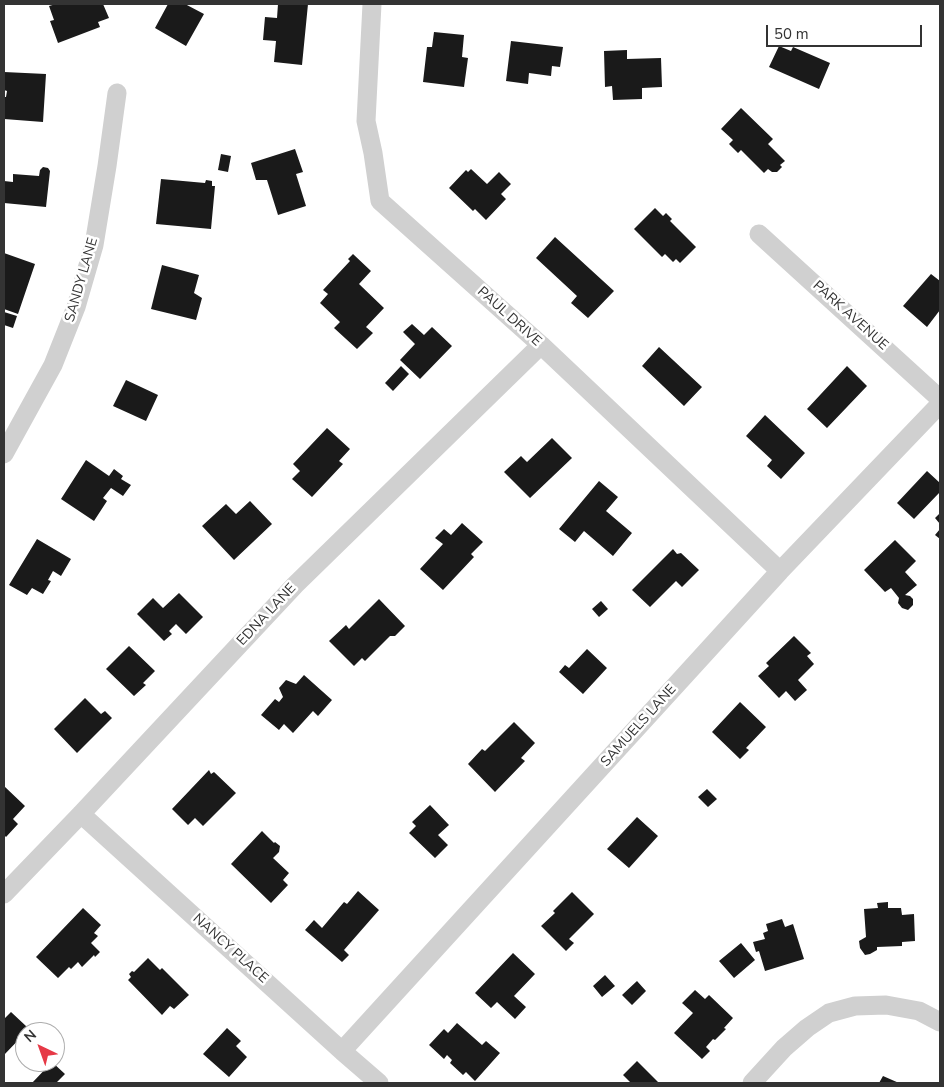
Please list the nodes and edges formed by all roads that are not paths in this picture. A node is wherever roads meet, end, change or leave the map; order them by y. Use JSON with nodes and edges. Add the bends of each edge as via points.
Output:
{"nodes":[{"id":1,"x":372,"y":4,"type":"edge"},
{"id":2,"x":117,"y":92,"type":"dead end"},
{"id":3,"x":759,"y":234,"type":"dead end"},
{"id":4,"x":541,"y":345,"type":"junction"},
{"id":5,"x":940,"y":399,"type":"edge"},
{"id":6,"x":940,"y":404,"type":"edge"},
{"id":7,"x":4,"y":454,"type":"edge"},
{"id":8,"x":780,"y":572,"type":"junction"},
{"id":9,"x":81,"y":814,"type":"junction"},
{"id":10,"x":4,"y":894,"type":"edge"},
{"id":11,"x":940,"y":1022,"type":"edge"},
{"id":12,"x":342,"y":1051,"type":"junction"},
{"id":13,"x":379,"y":1083,"type":"edge"},
{"id":14,"x":752,"y":1083,"type":"edge"}],
"edges":[{"from":1,"to":4,"type":"street","name":"PAUL DRIVE","via":[[366,121],[380,201]]},
{"from":2,"to":7,"type":"street","name":"SANDY LANE","via":[[94,245],[76,307],[53,365]]},
{"from":3,"to":5,"type":"street","name":"PARK AVENUE"},
{"from":4,"to":8,"type":"street","name":"PAUL DRIVE"},
{"from":4,"to":9,"type":"street","name":"EDNA LANE","via":[[295,585]]},
{"from":6,"to":8,"type":"street","name":"SAMUELS LANE"},
{"from":8,"to":12,"type":"street","name":"SAMUELS LANE"},
{"from":9,"to":10,"type":"street","name":"EDNA LANE"},
{"from":9,"to":12,"type":"street","name":"NANCY PLACE"},
{"from":11,"to":14,"type":"street","via":[[919,1011],[886,1005],[855,1006],[829,1013],[784,1048]]},
{"from":12,"to":13,"type":"street","name":"NANCY PLACE"}]}
